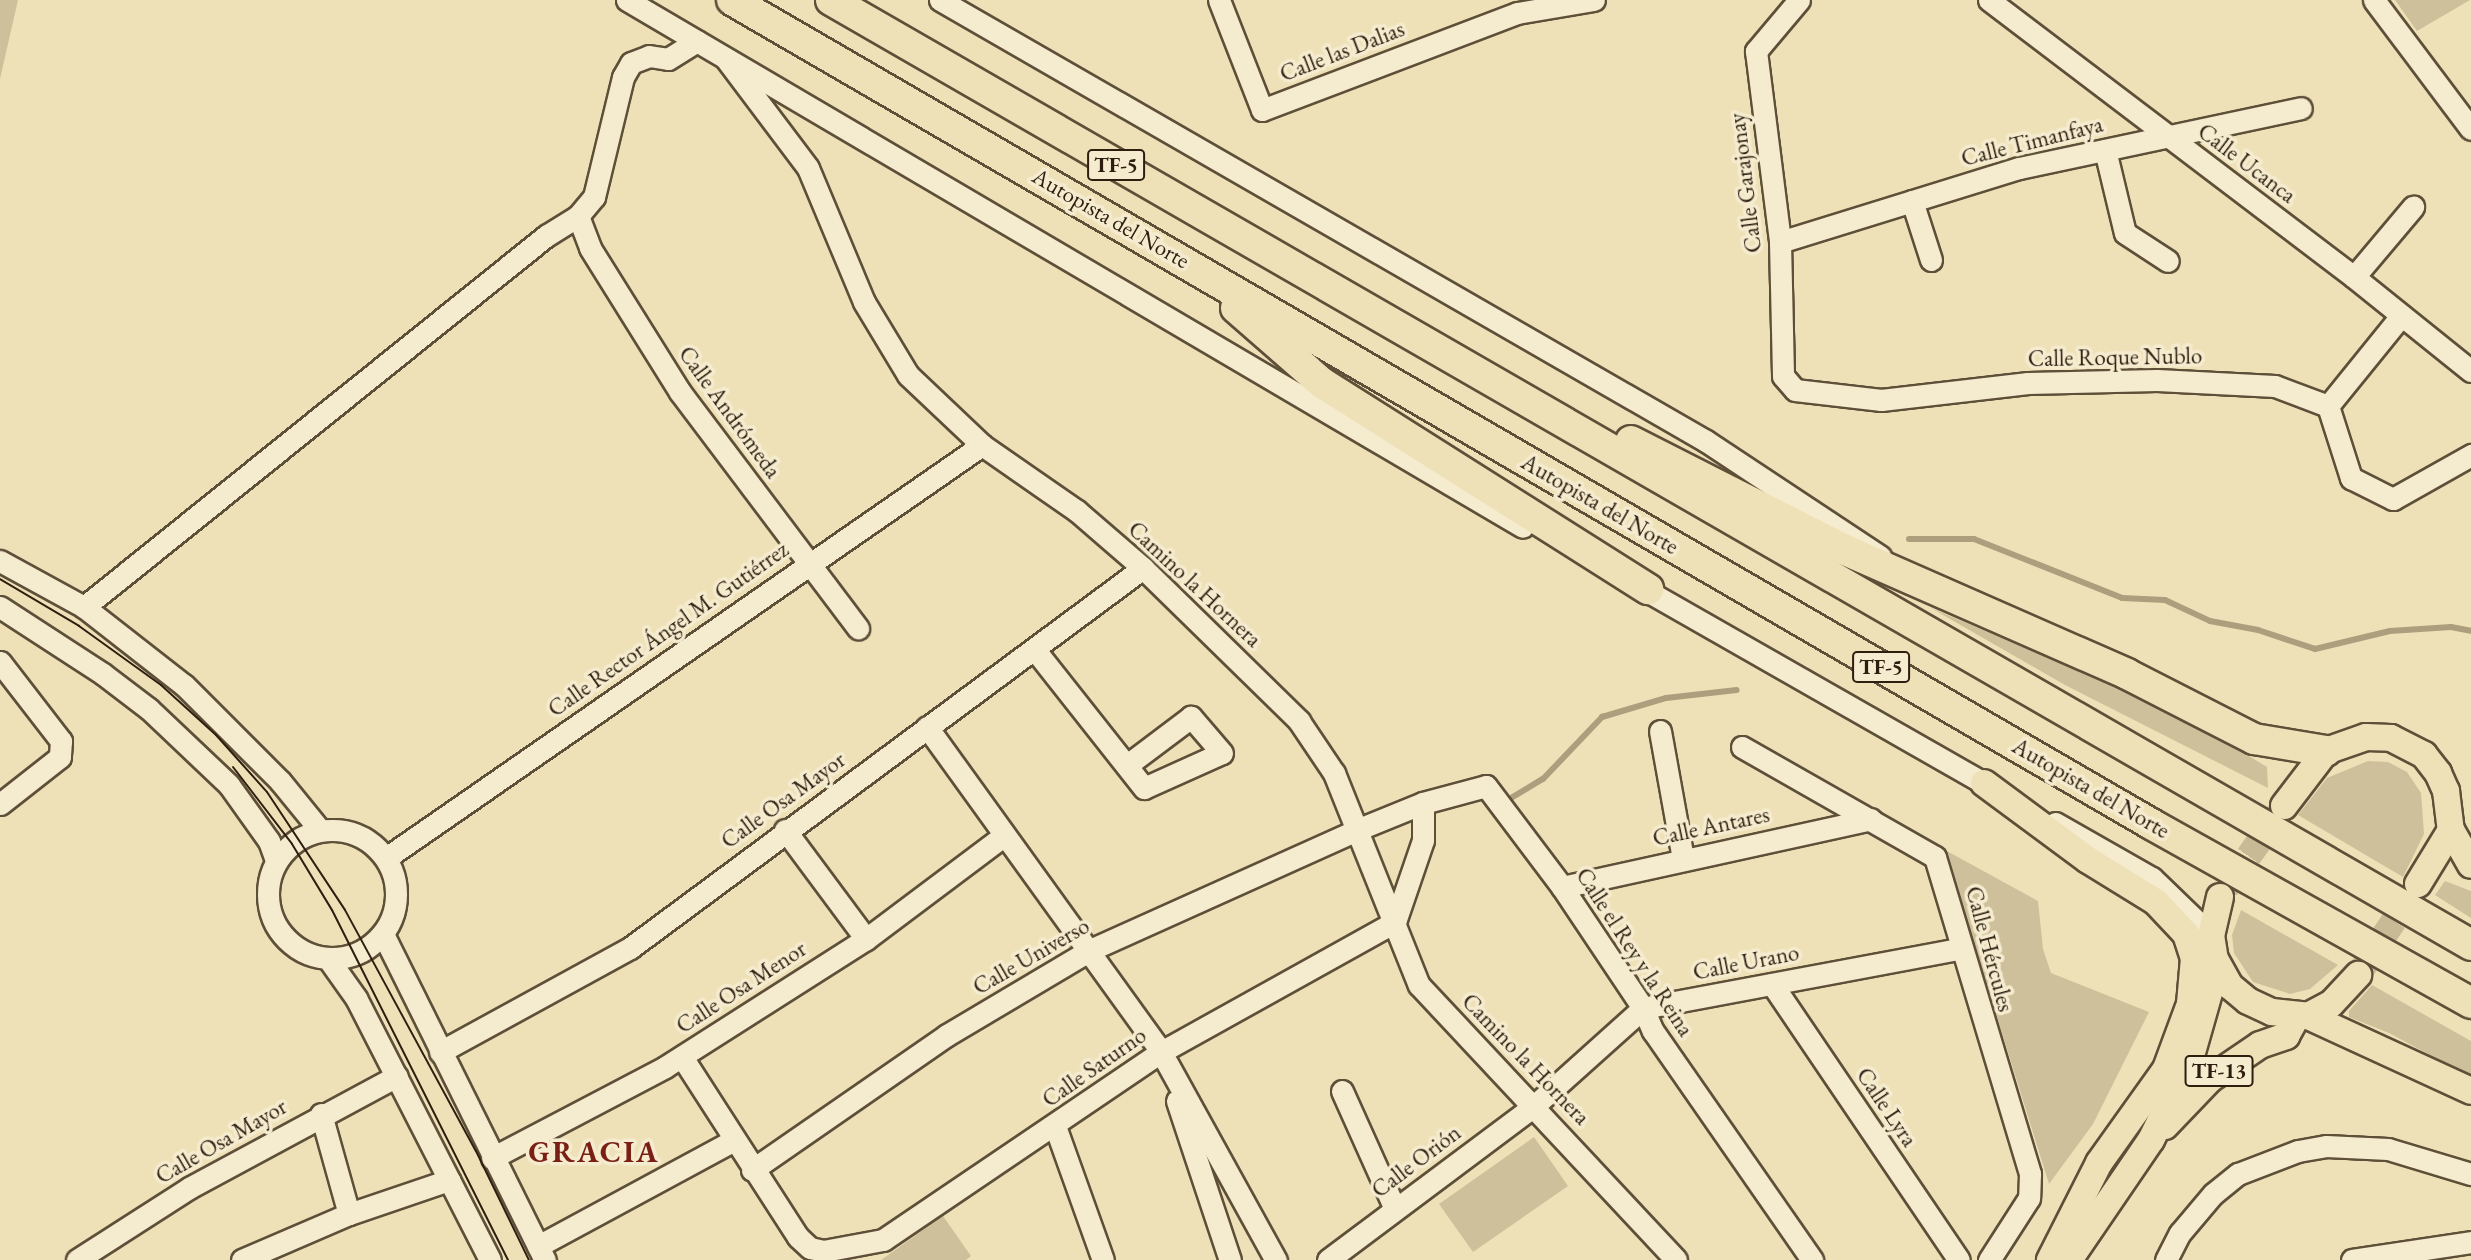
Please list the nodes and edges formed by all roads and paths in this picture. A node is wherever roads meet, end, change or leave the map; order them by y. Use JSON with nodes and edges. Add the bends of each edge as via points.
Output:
{"nodes":[{"id":1,"x":627,"y":0,"type":"edge"},
{"id":2,"x":732,"y":0,"type":"edge"},
{"id":3,"x":831,"y":0,"type":"edge"},
{"id":4,"x":940,"y":0,"type":"edge"},
{"id":5,"x":1219,"y":0,"type":"edge"},
{"id":6,"x":1594,"y":0,"type":"edge"},
{"id":7,"x":1799,"y":0,"type":"edge"},
{"id":8,"x":1989,"y":0,"type":"edge"},
{"id":9,"x":2374,"y":0,"type":"edge"},
{"id":10,"x":1515,"y":6,"type":"edge"},
{"id":11,"x":2017,"y":8,"type":"edge"},
{"id":12,"x":697,"y":41,"type":"junction"},
{"id":13,"x":723,"y":54,"type":"junction"},
{"id":14,"x":2301,"y":108,"type":"dead end"},
{"id":15,"x":2471,"y":129,"type":"edge"},
{"id":16,"x":2167,"y":135,"type":"junction"},
{"id":17,"x":2105,"y":150,"type":"junction"},
{"id":18,"x":1912,"y":201,"type":"junction"},
{"id":19,"x":2413,"y":207,"type":"dead end"},
{"id":20,"x":578,"y":216,"type":"junction"},
{"id":21,"x":1780,"y":242,"type":"junction"},
{"id":22,"x":1178,"y":257,"type":"junction"},
{"id":23,"x":1931,"y":260,"type":"dead end"},
{"id":24,"x":2168,"y":261,"type":"dead end"},
{"id":25,"x":2354,"y":276,"type":"junction"},
{"id":26,"x":2401,"y":316,"type":"junction"},
{"id":27,"x":1401,"y":329,"type":"junction"},
{"id":28,"x":2471,"y":371,"type":"edge"},
{"id":29,"x":1783,"y":376,"type":"joint"},
{"id":30,"x":2328,"y":406,"type":"junction"},
{"id":31,"x":982,"y":445,"type":"junction"},
{"id":32,"x":2471,"y":455,"type":"edge"},
{"id":33,"x":0,"y":561,"type":"edge"},
{"id":34,"x":809,"y":563,"type":"junction"},
{"id":35,"x":1143,"y":568,"type":"junction"},
{"id":36,"x":1908,"y":576,"type":"junction"},
{"id":37,"x":1648,"y":589,"type":"junction"},
{"id":38,"x":0,"y":607,"type":"edge"},
{"id":39,"x":84,"y":607,"type":"junction"},
{"id":40,"x":858,"y":628,"type":"dead end"},
{"id":41,"x":1035,"y":650,"type":"junction"},
{"id":42,"x":0,"y":662,"type":"edge"},
{"id":43,"x":927,"y":727,"type":"junction"},
{"id":44,"x":1660,"y":731,"type":"dead end"},
{"id":45,"x":1742,"y":747,"type":"dead end"},
{"id":46,"x":2326,"y":751,"type":"junction"},
{"id":47,"x":1127,"y":765,"type":"dead end"},
{"id":48,"x":1984,"y":783,"type":"junction"},
{"id":49,"x":1423,"y":803,"type":"junction"},
{"id":50,"x":0,"y":804,"type":"edge"},
{"id":51,"x":2284,"y":806,"type":"tunnel mouth"},
{"id":52,"x":1871,"y":819,"type":"junction"},
{"id":53,"x":1359,"y":828,"type":"junction"},
{"id":54,"x":320,"y":830,"type":"junction"},
{"id":55,"x":785,"y":830,"type":"junction"},
{"id":56,"x":2451,"y":830,"type":"junction"},
{"id":57,"x":1003,"y":836,"type":"junction"},
{"id":58,"x":386,"y":858,"type":"junction"},
{"id":59,"x":1684,"y":859,"type":"junction"},
{"id":60,"x":276,"y":860,"type":"junction"},
{"id":61,"x":2471,"y":864,"type":"edge"},
{"id":62,"x":2418,"y":884,"type":"tunnel mouth"},
{"id":63,"x":1562,"y":887,"type":"junction"},
{"id":64,"x":2220,"y":897,"type":"tunnel mouth"},
{"id":65,"x":1395,"y":922,"type":"junction"},
{"id":66,"x":383,"y":934,"type":"junction"},
{"id":67,"x":2211,"y":935,"type":"junction"},
{"id":68,"x":866,"y":939,"type":"junction"},
{"id":69,"x":2471,"y":945,"type":"edge"},
{"id":70,"x":1959,"y":949,"type":"junction"},
{"id":71,"x":1090,"y":950,"type":"junction"},
{"id":72,"x":329,"y":960,"type":"junction"},
{"id":73,"x":2217,"y":965,"type":"junction"},
{"id":74,"x":2358,"y":975,"type":"tunnel mouth"},
{"id":75,"x":1772,"y":984,"type":"junction"},
{"id":76,"x":2471,"y":1003,"type":"edge"},
{"id":77,"x":1643,"y":1008,"type":"junction"},
{"id":78,"x":2302,"y":1017,"type":"junction"},
{"id":79,"x":440,"y":1052,"type":"junction"},
{"id":80,"x":1161,"y":1052,"type":"junction"},
{"id":81,"x":682,"y":1056,"type":"junction"},
{"id":82,"x":397,"y":1076,"type":"junction"},
{"id":83,"x":1342,"y":1091,"type":"dead end"},
{"id":84,"x":2471,"y":1091,"type":"edge"},
{"id":85,"x":1535,"y":1105,"type":"junction"},
{"id":86,"x":321,"y":1114,"type":"junction"},
{"id":87,"x":1055,"y":1126,"type":"junction"},
{"id":88,"x":2151,"y":1140,"type":"junction"},
{"id":89,"x":732,"y":1141,"type":"junction"},
{"id":90,"x":492,"y":1158,"type":"junction"},
{"id":91,"x":752,"y":1170,"type":"junction"},
{"id":92,"x":2471,"y":1174,"type":"edge"},
{"id":93,"x":449,"y":1180,"type":"junction"},
{"id":94,"x":1395,"y":1209,"type":"junction"},
{"id":95,"x":349,"y":1214,"type":"junction"},
{"id":96,"x":2471,"y":1242,"type":"edge"},
{"id":97,"x":541,"y":1253,"type":"edge"},
{"id":98,"x":818,"y":1256,"type":"edge"},
{"id":99,"x":77,"y":1260,"type":"edge"},
{"id":100,"x":242,"y":1260,"type":"edge"},
{"id":101,"x":490,"y":1260,"type":"edge"},
{"id":102,"x":1103,"y":1260,"type":"edge"},
{"id":103,"x":1230,"y":1260,"type":"edge"},
{"id":104,"x":1276,"y":1260,"type":"edge"},
{"id":105,"x":1328,"y":1260,"type":"edge"},
{"id":106,"x":1676,"y":1260,"type":"edge"},
{"id":107,"x":1812,"y":1260,"type":"edge"},
{"id":108,"x":1959,"y":1260,"type":"edge"},
{"id":109,"x":1989,"y":1260,"type":"edge"},
{"id":110,"x":2050,"y":1260,"type":"edge"},
{"id":111,"x":2069,"y":1260,"type":"edge"},
{"id":112,"x":2166,"y":1260,"type":"edge"},
{"id":113,"x":2352,"y":1260,"type":"edge"}],
"edges":[{"from":1,"to":12,"type":"street","name":"Camino la Hornera"},
{"from":2,"to":22,"type":"highway","name":"Autopista del Norte","number":"TF-5"},
{"from":3,"to":27,"type":"highway","number":"TF-5"},
{"from":4,"to":36,"type":"street","via":[[1706,441],[1842,527]]},
{"from":5,"to":10,"type":"street","name":"Calle las Dalias","via":[[1262,110]]},
{"from":6,"to":10,"type":"street","name":"Calle las Dalias"},
{"from":7,"to":21,"type":"street","name":"Calle Garajonay","via":[[1756,51]]},
{"from":8,"to":11,"type":"street","name":"Calle Ucanca"},
{"from":9,"to":15,"type":"street"},
{"from":11,"to":16,"type":"street","name":"Calle Ucanca"},
{"from":12,"to":13,"type":"street","name":"Camino la Hornera"},
{"from":12,"to":20,"type":"street","via":[[668,59],[649,56],[631,64],[623,77],[594,197]]},
{"from":13,"to":31,"type":"street","name":"Camino la Hornera","via":[[808,168],[864,302],[896,359],[937,406]]},
{"from":13,"to":37,"type":"street","via":[[1591,567]]},
{"from":14,"to":16,"type":"street","name":"Calle Timanfaya"},
{"from":16,"to":17,"type":"street","name":"Calle Timanfaya"},
{"from":16,"to":25,"type":"street","name":"Calle Ucanca"},
{"from":17,"to":18,"type":"street","name":"Calle Timanfaya","via":[[2019,168]]},
{"from":17,"to":24,"type":"street","via":[[2125,233]]},
{"from":18,"to":21,"type":"street","name":"Calle Timanfaya"},
{"from":18,"to":23,"type":"street"},
{"from":19,"to":25,"type":"street"},
{"from":20,"to":34,"type":"street","name":"Calle Andrómeda","via":[[590,248],[680,392]]},
{"from":20,"to":39,"type":"street","via":[[546,236]]},
{"from":21,"to":29,"type":"street","name":"Calle Garajonay"},
{"from":22,"to":37,"type":"highway","via":[[1322,383]]},
{"from":22,"to":76,"type":"highway","name":"Autopista del Norte","number":"TF-5","via":[[2151,824]]},
{"from":25,"to":26,"type":"street","name":"Calle Ucanca"},
{"from":26,"to":28,"type":"street","name":"Calle Ucanca"},
{"from":26,"to":30,"type":"street"},
{"from":27,"to":36,"type":"highway","via":[[1767,507],[1845,550]]},
{"from":27,"to":69,"type":"highway","number":"TF-5"},
{"from":29,"to":30,"type":"street","name":"Calle Roque Nublo","via":[[1795,390],[1881,400],[2028,383],[2157,380],[2275,386]]},
{"from":30,"to":32,"type":"street","via":[[2351,478],[2393,499]]},
{"from":31,"to":34,"type":"street","name":"Calle Rector Ángel M. Gutiérrez"},
{"from":31,"to":35,"type":"street","name":"Camino la Hornera","via":[[1077,511]]},
{"from":33,"to":39,"type":"street"},
{"from":34,"to":40,"type":"street","name":"Calle Andrómeda"},
{"from":34,"to":58,"type":"street","name":"Calle Rector Ángel M. Gutiérrez"},
{"from":35,"to":41,"type":"street","name":"Calle Osa Mayor"},
{"from":35,"to":53,"type":"street","name":"Camino la Hornera","via":[[1299,721],[1334,773]]},
{"from":36,"to":46,"type":"highway","via":[[2127,674],[2254,739]]},
{"from":37,"to":48,"type":"street"},
{"from":38,"to":60,"type":"street","via":[[149,709],[229,785],[269,841]]},
{"from":39,"to":54,"type":"street","via":[[184,685],[280,781]]},
{"from":41,"to":43,"type":"street","name":"Calle Osa Mayor"},
{"from":41,"to":47,"type":"street"},
{"from":42,"to":50,"type":"street","via":[[61,741],[60,757]]},
{"from":43,"to":55,"type":"street","name":"Calle Osa Mayor"},
{"from":43,"to":57,"type":"street"},
{"from":44,"to":59,"type":"street"},
{"from":45,"to":52,"type":"street","name":"Calle Hércules"},
{"from":46,"to":51,"type":"main road"},
{"from":46,"to":56,"type":"main road","via":[[2366,737],[2391,738],[2417,751],[2438,773],[2446,791]]},
{"from":48,"to":67,"type":"street","via":[[2152,878]]},
{"from":48,"to":110,"type":"main road","via":[[2088,860],[2156,902],[2186,934],[2194,958],[2192,994],[2166,1069],[2099,1163]]},
{"from":49,"to":53,"type":"street","name":"Calle el Rey y la Reina"},
{"from":49,"to":63,"type":"street","name":"Calle el Rey y la Reina","via":[[1486,786]]},
{"from":49,"to":65,"type":"street","via":[[1423,840]]},
{"from":52,"to":59,"type":"street","name":"Calle Antares"},
{"from":52,"to":70,"type":"street","name":"Calle Hércules","via":[[1935,857]]},
{"from":53,"to":65,"type":"street","name":"Camino la Hornera"},
{"from":53,"to":71,"type":"street","name":"Calle Universo"},
{"from":54,"to":58,"type":"street","via":[[349,832],[369,841]]},
{"from":54,"to":60,"type":"street","via":[[292,844]]},
{"from":55,"to":68,"type":"street"},
{"from":55,"to":79,"type":"street","name":"Calle Osa Mayor","via":[[630,948]]},
{"from":56,"to":61,"type":"main road"},
{"from":56,"to":62,"type":"main road"},
{"from":57,"to":68,"type":"street","name":"Calle Osa Menor"},
{"from":57,"to":71,"type":"street"},
{"from":58,"to":66,"type":"street","via":[[396,881],[396,908]]},
{"from":59,"to":63,"type":"street","name":"Calle Antares"},
{"from":60,"to":72,"type":"street","via":[[267,883],[268,907],[277,930],[297,950]]},
{"from":63,"to":77,"type":"street","name":"Calle el Rey y la Reina"},
{"from":64,"to":67,"type":"main road"},
{"from":65,"to":80,"type":"street","name":"Calle Saturno"},
{"from":65,"to":85,"type":"street","name":"Camino la Hornera","via":[[1419,985]]},
{"from":66,"to":72,"type":"street","via":[[355,954]]},
{"from":66,"to":79,"type":"street"},
{"from":67,"to":73,"type":"main road"},
{"from":68,"to":81,"type":"street","name":"Calle Osa Menor"},
{"from":70,"to":75,"type":"street","name":"Calle Urano"},
{"from":70,"to":109,"type":"street","name":"Calle Hércules","via":[[2030,1174],[2029,1198]]},
{"from":71,"to":80,"type":"street"},
{"from":71,"to":91,"type":"street","name":"Calle Universo","via":[[947,1035]]},
{"from":72,"to":82,"type":"street","via":[[356,998]]},
{"from":73,"to":78,"type":"main road","via":[[2230,986],[2248,1001]]},
{"from":73,"to":88,"type":"main road","number":"TF-13","via":[[2189,1063]]},
{"from":74,"to":78,"type":"main road","via":[[2330,1004]]},
{"from":75,"to":77,"type":"street","name":"Calle Urano"},
{"from":75,"to":108,"type":"street","name":"Calle Lyra"},
{"from":77,"to":85,"type":"street"},
{"from":77,"to":107,"type":"street","name":"Calle el Rey y la Reina","via":[[1653,1031]]},
{"from":78,"to":84,"type":"main road"},
{"from":78,"to":88,"type":"main road","number":"TF-13","via":[[2286,1036],[2260,1045],[2210,1079]]},
{"from":79,"to":90,"type":"street"},
{"from":80,"to":87,"type":"street","name":"Calle Saturno"},
{"from":80,"to":103,"type":"street"},
{"from":80,"to":104,"type":"street"},
{"from":81,"to":89,"type":"street"},
{"from":81,"to":90,"type":"street","name":"Calle Osa Menor"},
{"from":82,"to":86,"type":"street","name":"Calle Osa Mayor"},
{"from":82,"to":93,"type":"street"},
{"from":83,"to":94,"type":"street"},
{"from":85,"to":94,"type":"street","name":"Calle Orión"},
{"from":85,"to":106,"type":"street","name":"Camino la Hornera"},
{"from":86,"to":95,"type":"street"},
{"from":86,"to":99,"type":"street","name":"Calle Osa Mayor","via":[[189,1188]]},
{"from":87,"to":98,"type":"street","name":"Calle Saturno","via":[[883,1240]]},
{"from":87,"to":102,"type":"street"},
{"from":88,"to":111,"type":"main road","number":"TF-13"},
{"from":89,"to":91,"type":"street"},
{"from":89,"to":97,"type":"street"},
{"from":90,"to":97,"type":"street"},
{"from":91,"to":98,"type":"street","via":[[798,1237]]},
{"from":92,"to":112,"type":"street","via":[[2388,1149],[2326,1146],[2298,1151],[2238,1174],[2213,1194],[2180,1233]]},
{"from":93,"to":95,"type":"street"},
{"from":93,"to":101,"type":"street"},
{"from":94,"to":105,"type":"street","name":"Calle Orión"},
{"from":95,"to":100,"type":"street"},
{"from":96,"to":113,"type":"street"}]}
